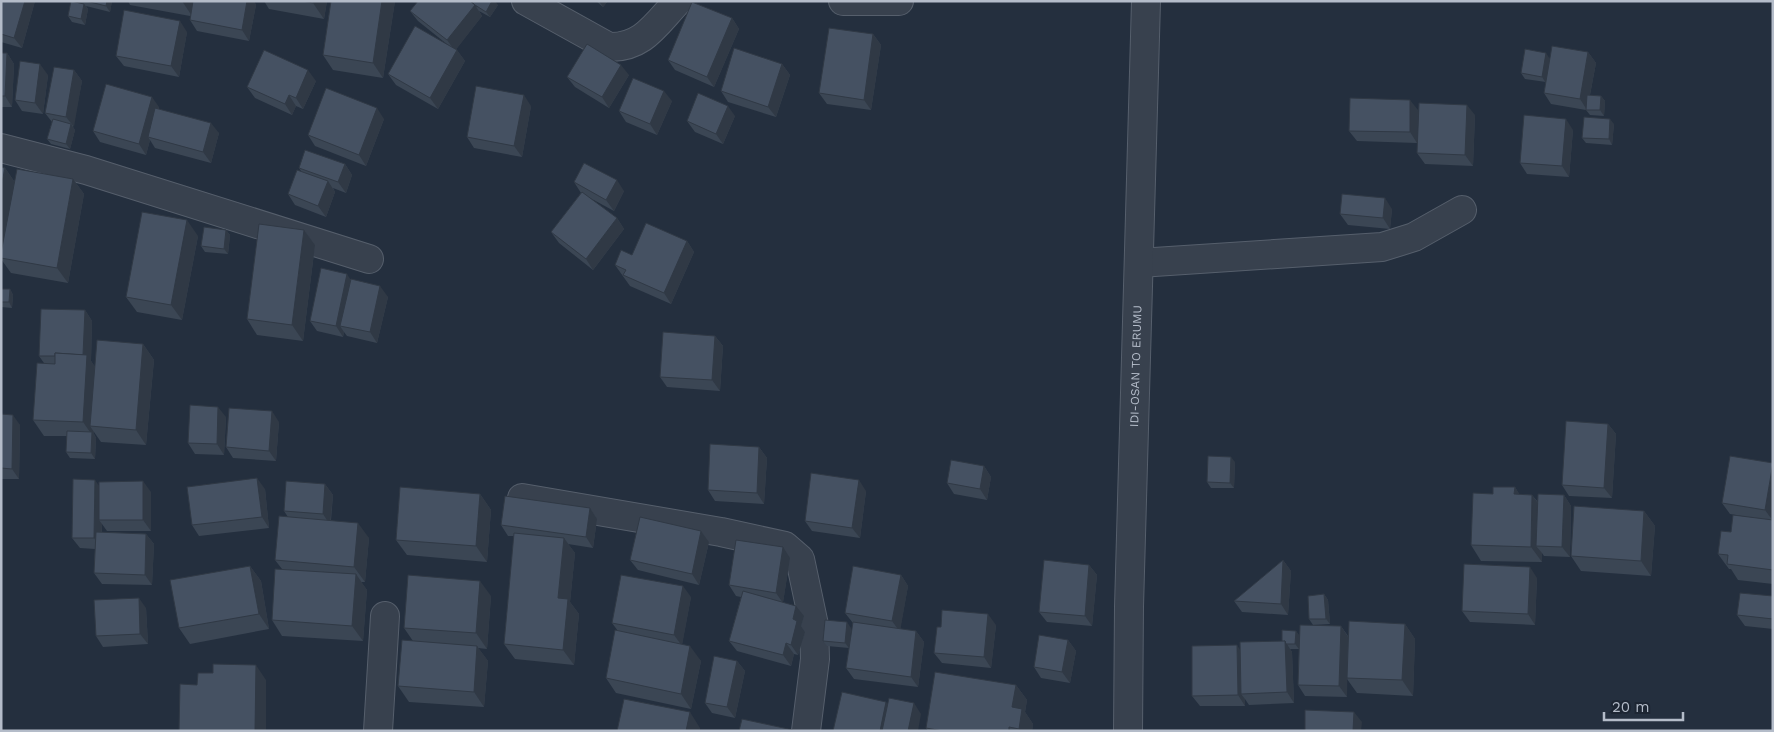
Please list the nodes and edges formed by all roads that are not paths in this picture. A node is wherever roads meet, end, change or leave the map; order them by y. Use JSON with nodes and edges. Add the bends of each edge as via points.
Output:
{"nodes":[{"id":1,"x":526,"y":1,"type":"edge"},
{"id":2,"x":678,"y":1,"type":"edge"},
{"id":3,"x":843,"y":1,"type":"edge"},
{"id":4,"x":899,"y":1,"type":"edge"},
{"id":5,"x":1146,"y":1,"type":"edge"},
{"id":6,"x":1,"y":148,"type":"edge"},
{"id":7,"x":1462,"y":210,"type":"dead end"},
{"id":8,"x":369,"y":259,"type":"dead end"},
{"id":9,"x":1139,"y":263,"type":"junction"},
{"id":10,"x":522,"y":498,"type":"edge"},
{"id":11,"x":385,"y":616,"type":"dead end"},
{"id":12,"x":378,"y":731,"type":"edge"},
{"id":13,"x":806,"y":731,"type":"edge"},
{"id":14,"x":1128,"y":731,"type":"edge"}],
"edges":[{"from":1,"to":2,"type":"street","via":[[609,47],[639,42]]},
{"from":3,"to":4,"type":"street"},
{"from":5,"to":9,"type":"street","name":"IDI-OSAN TO ERUMU"},
{"from":6,"to":8,"type":"street","via":[[86,170]]},
{"from":7,"to":9,"type":"street","via":[[1414,237],[1382,248]]},
{"from":9,"to":14,"type":"street","name":"IDI-OSAN TO ERUMU"},
{"from":10,"to":13,"type":"street","via":[[785,546],[800,559],[814,625],[815,659]]},
{"from":11,"to":12,"type":"street"}]}
